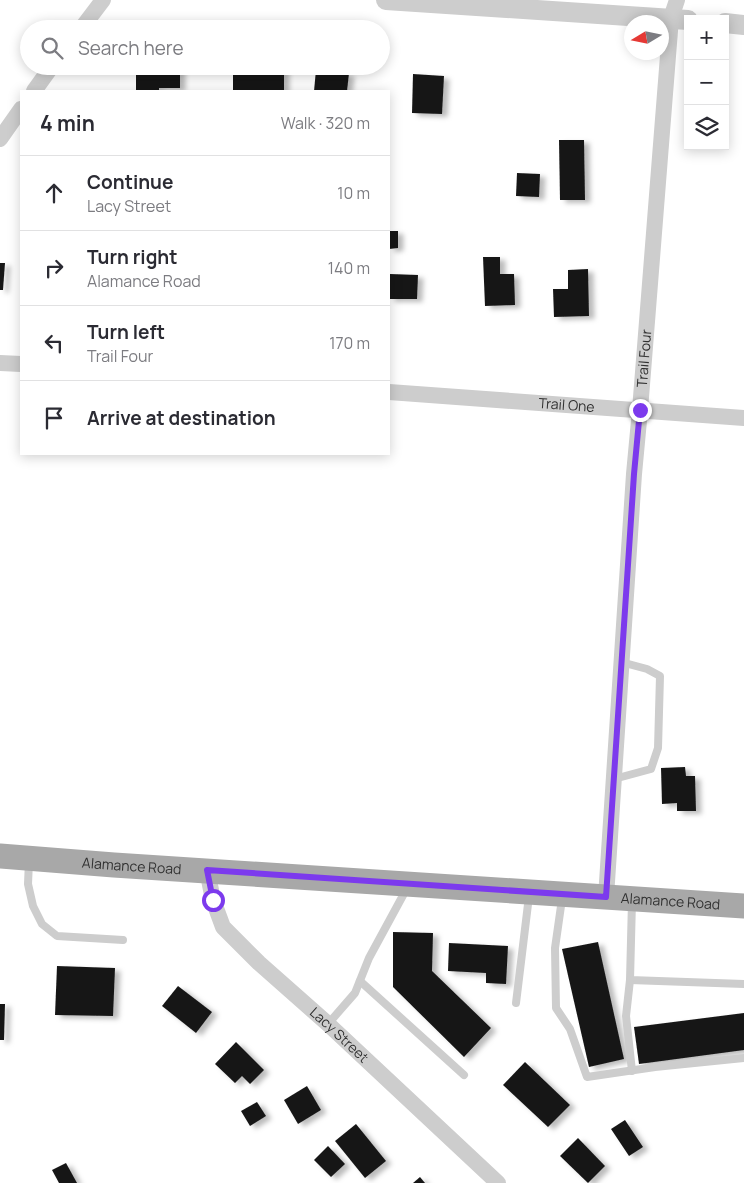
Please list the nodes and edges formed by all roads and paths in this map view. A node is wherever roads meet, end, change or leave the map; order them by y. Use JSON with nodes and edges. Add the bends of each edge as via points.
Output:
{"nodes":[{"id":1,"x":103,"y":0,"type":"edge"},
{"id":2,"x":386,"y":0,"type":"edge"},
{"id":3,"x":678,"y":13,"type":"edge"},
{"id":4,"x":88,"y":20,"type":"edge"},
{"id":5,"x":729,"y":23,"type":"edge"},
{"id":6,"x":744,"y":25,"type":"edge"},
{"id":7,"x":46,"y":75,"type":"edge"},
{"id":8,"x":35,"y":90,"type":"edge"},
{"id":9,"x":20,"y":110,"type":"edge"},
{"id":10,"x":0,"y":139,"type":"edge"},
{"id":11,"x":0,"y":362,"type":"edge"},
{"id":12,"x":20,"y":364,"type":"edge"},
{"id":13,"x":390,"y":392,"type":"edge"},
{"id":14,"x":640,"y":410,"type":"junction"},
{"id":15,"x":744,"y":418,"type":"edge"},
{"id":16,"x":621,"y":662,"type":"junction"},
{"id":17,"x":614,"y":779,"type":"junction"},
{"id":18,"x":0,"y":856,"type":"edge"},
{"id":19,"x":29,"y":858,"type":"junction"},
{"id":20,"x":207,"y":870,"type":"junction"},
{"id":21,"x":409,"y":884,"type":"junction"},
{"id":22,"x":530,"y":892,"type":"junction"},
{"id":23,"x":562,"y":894,"type":"junction"},
{"id":24,"x":606,"y":897,"type":"junction"},
{"id":25,"x":632,"y":898,"type":"junction"},
{"id":26,"x":744,"y":906,"type":"edge"},
{"id":27,"x":122,"y":940,"type":"dead end"},
{"id":28,"x":630,"y":980,"type":"junction"},
{"id":29,"x":360,"y":981,"type":"junction"},
{"id":30,"x":744,"y":984,"type":"edge"},
{"id":31,"x":516,"y":1003,"type":"dead end"},
{"id":32,"x":328,"y":1024,"type":"junction"},
{"id":33,"x":744,"y":1058,"type":"edge"},
{"id":34,"x":632,"y":1071,"type":"junction"},
{"id":35,"x":464,"y":1076,"type":"dead end"},
{"id":36,"x":498,"y":1183,"type":"edge"}],
"edges":[{"from":1,"to":4,"type":"street"},
{"from":2,"to":3,"type":"street"},
{"from":3,"to":14,"type":"street","name":"Trail Four"},
{"from":5,"to":6,"type":"street"},
{"from":7,"to":8,"type":"street"},
{"from":9,"to":10,"type":"street"},
{"from":11,"to":12,"type":"street"},
{"from":13,"to":14,"type":"street","name":"Trail One"},
{"from":14,"to":15,"type":"street","name":"Trail One"},
{"from":14,"to":16,"type":"street","name":"Trail Four"},
{"from":16,"to":17,"type":"street","name":"Trail Four"},
{"from":16,"to":17,"type":"lane","via":[[660,676],[658,748],[650,769]]},
{"from":17,"to":24,"type":"street","name":"Trail Four"},
{"from":18,"to":19,"type":"main road","name":"Alamance Road"},
{"from":19,"to":20,"type":"main road","name":"Alamance Road"},
{"from":19,"to":27,"type":"lane","via":[[28,884],[33,906],[42,924],[57,936]]},
{"from":20,"to":21,"type":"main road","name":"Alamance Road"},
{"from":20,"to":32,"type":"street","name":"Lacy Street","via":[[223,927]]},
{"from":21,"to":22,"type":"main road","name":"Alamance Road"},
{"from":21,"to":29,"type":"lane"},
{"from":22,"to":23,"type":"main road","name":"Alamance Road"},
{"from":22,"to":31,"type":"lane"},
{"from":23,"to":24,"type":"main road","name":"Alamance Road"},
{"from":23,"to":34,"type":"lane","via":[[555,948],[556,1008],[570,1029],[587,1077]]},
{"from":24,"to":25,"type":"main road","name":"Alamance Road"},
{"from":25,"to":26,"type":"main road","name":"Alamance Road"},
{"from":25,"to":28,"type":"lane"},
{"from":28,"to":30,"type":"lane"},
{"from":28,"to":34,"type":"lane","via":[[626,1016]]},
{"from":29,"to":32,"type":"lane","via":[[355,993]]},
{"from":29,"to":35,"type":"lane"},
{"from":32,"to":36,"type":"street","name":"Lacy Street"},
{"from":33,"to":34,"type":"lane"}]}
